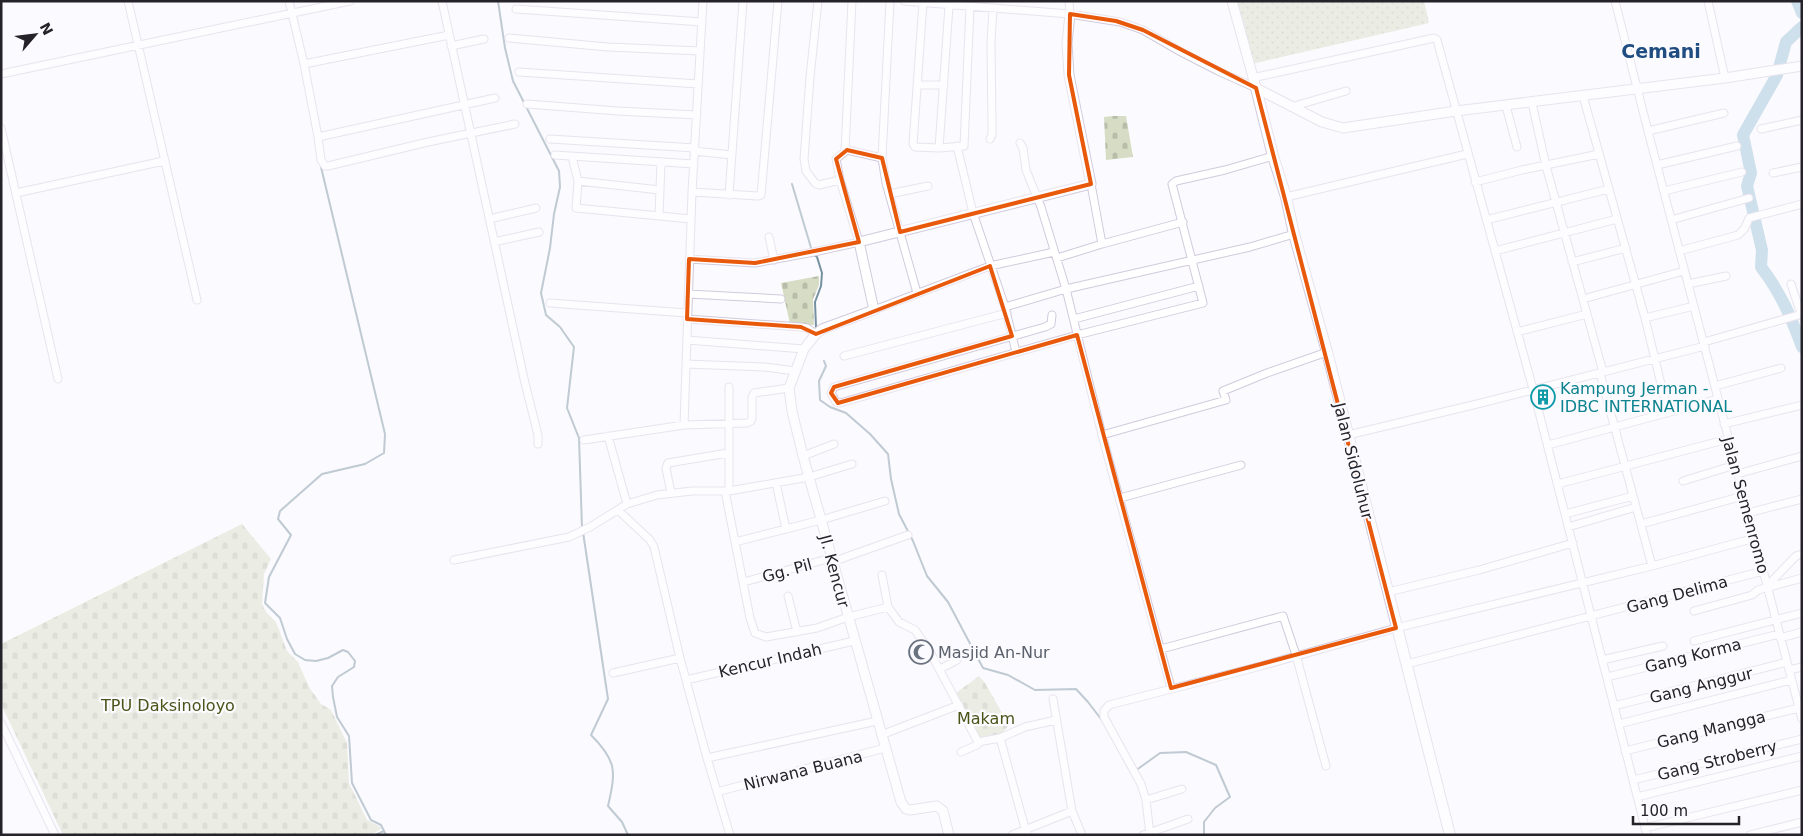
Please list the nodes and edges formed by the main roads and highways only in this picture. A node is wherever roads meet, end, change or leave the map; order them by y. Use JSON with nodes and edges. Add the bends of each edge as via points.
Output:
{"nodes":[{"id":1,"x":1254,"y":83,"type":"road end"},
{"id":2,"x":1450,"y":835,"type":"edge"}],
"edges":[{"from":1,"to":2,"type":"main road","name":"Jalan Sidoluhur","via":[[1327,352]]}]}
